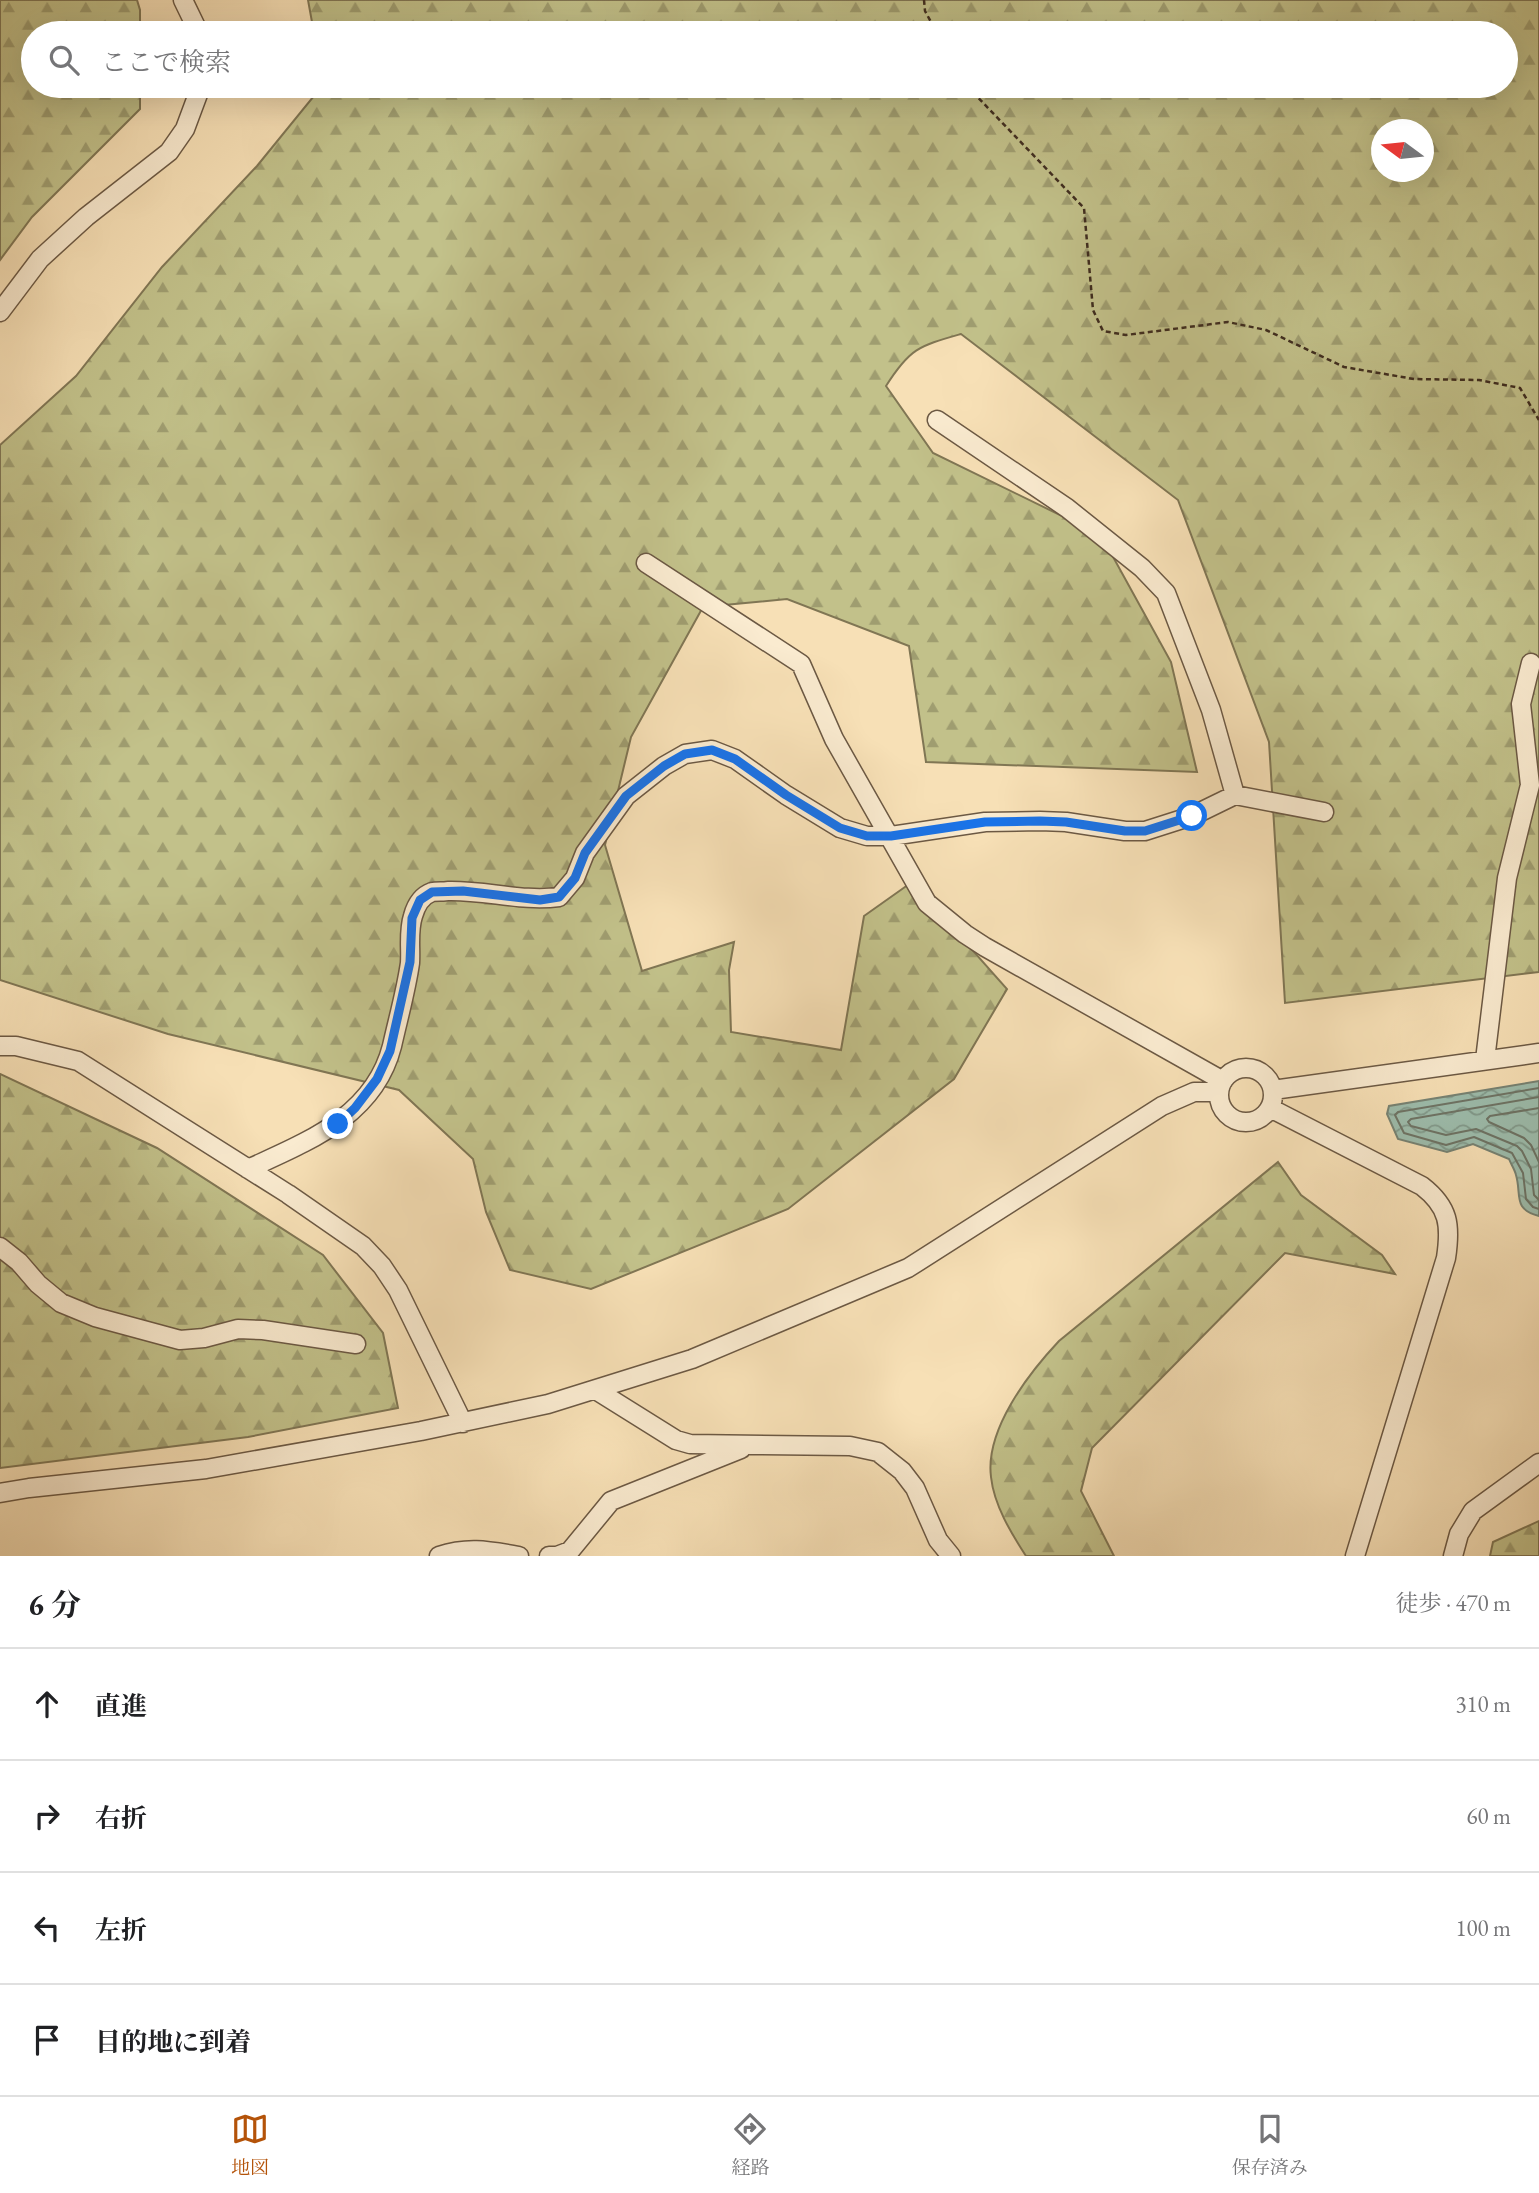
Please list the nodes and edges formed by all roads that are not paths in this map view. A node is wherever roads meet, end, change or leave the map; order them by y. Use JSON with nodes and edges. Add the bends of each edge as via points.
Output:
{"nodes":[{"id":1,"x":183,"y":0,"type":"edge"},
{"id":2,"x":193,"y":21,"type":"edge"},
{"id":3,"x":197,"y":98,"type":"edge"},
{"id":4,"x":0,"y":312,"type":"edge"},
{"id":5,"x":937,"y":420,"type":"dead end"},
{"id":6,"x":646,"y":563,"type":"dead end"},
{"id":7,"x":1531,"y":663,"type":"dead end"},
{"id":8,"x":1235,"y":795,"type":"junction"},
{"id":9,"x":1324,"y":812,"type":"dead end"},
{"id":10,"x":891,"y":836,"type":"junction"},
{"id":11,"x":0,"y":1045,"type":"edge"},
{"id":12,"x":1539,"y":1053,"type":"edge"},
{"id":13,"x":1485,"y":1060,"type":"junction"},
{"id":14,"x":1221,"y":1086,"type":"junction"},
{"id":15,"x":1271,"y":1099,"type":"junction"},
{"id":16,"x":247,"y":1169,"type":"junction"},
{"id":17,"x":0,"y":1247,"type":"edge"},
{"id":18,"x":356,"y":1344,"type":"dead end"},
{"id":19,"x":596,"y":1390,"type":"junction"},
{"id":20,"x":463,"y":1423,"type":"junction"},
{"id":21,"x":747,"y":1446,"type":"junction"},
{"id":22,"x":1539,"y":1463,"type":"edge"},
{"id":23,"x":0,"y":1493,"type":"edge"},
{"id":24,"x":439,"y":1556,"type":"edge"},
{"id":25,"x":519,"y":1556,"type":"edge"},
{"id":26,"x":549,"y":1556,"type":"edge"},
{"id":27,"x":951,"y":1556,"type":"edge"},
{"id":28,"x":1355,"y":1556,"type":"edge"},
{"id":29,"x":1453,"y":1556,"type":"edge"}],
"edges":[{"from":1,"to":2,"type":"street"},
{"from":3,"to":4,"type":"street","via":[[185,129],[169,152],[40,259]]},
{"from":5,"to":8,"type":"street","via":[[1067,508],[1166,593],[1211,710]]},
{"from":6,"to":10,"type":"street","via":[[801,664],[834,739]]},
{"from":7,"to":13,"type":"street","via":[[1521,704],[1530,785],[1507,878]]},
{"from":8,"to":9,"type":"street"},
{"from":8,"to":10,"type":"street","via":[[1192,816],[1145,831],[1066,822],[985,822]]},
{"from":10,"to":14,"type":"street","via":[[927,903],[965,934]]},
{"from":10,"to":16,"type":"street","via":[[867,836],[840,828],[735,759],[712,750],[685,754],[626,796],[559,897],[540,900],[463,891],[432,892],[420,900],[412,918],[410,962],[390,1051],[377,1079],[338,1124]]},
{"from":11,"to":16,"type":"street","via":[[78,1061]]},
{"from":12,"to":13,"type":"street"},
{"from":13,"to":15,"type":"street"},
{"from":14,"to":15,"type":"street","via":[[1229,1074],[1247,1068],[1264,1074]]},
{"from":14,"to":15,"type":"street","via":[[1223,1110],[1238,1121],[1256,1120]]},
{"from":14,"to":19,"type":"street","via":[[1162,1106],[908,1268],[692,1359]]},
{"from":15,"to":28,"type":"street","via":[[1423,1185],[1447,1219],[1446,1258]]},
{"from":16,"to":20,"type":"street","via":[[335,1224],[382,1266]]},
{"from":17,"to":18,"type":"street","via":[[61,1303],[95,1317],[180,1340],[238,1329]]},
{"from":19,"to":20,"type":"street"},
{"from":19,"to":21,"type":"street","via":[[676,1440]]},
{"from":20,"to":23,"type":"street","via":[[301,1454]]},
{"from":21,"to":26,"type":"street","via":[[611,1501],[570,1551]]},
{"from":21,"to":27,"type":"street","via":[[850,1446],[878,1452],[915,1488],[938,1539]]},
{"from":22,"to":29,"type":"street","via":[[1473,1511]]},
{"from":24,"to":25,"type":"street","via":[[479,1549]]}]}
